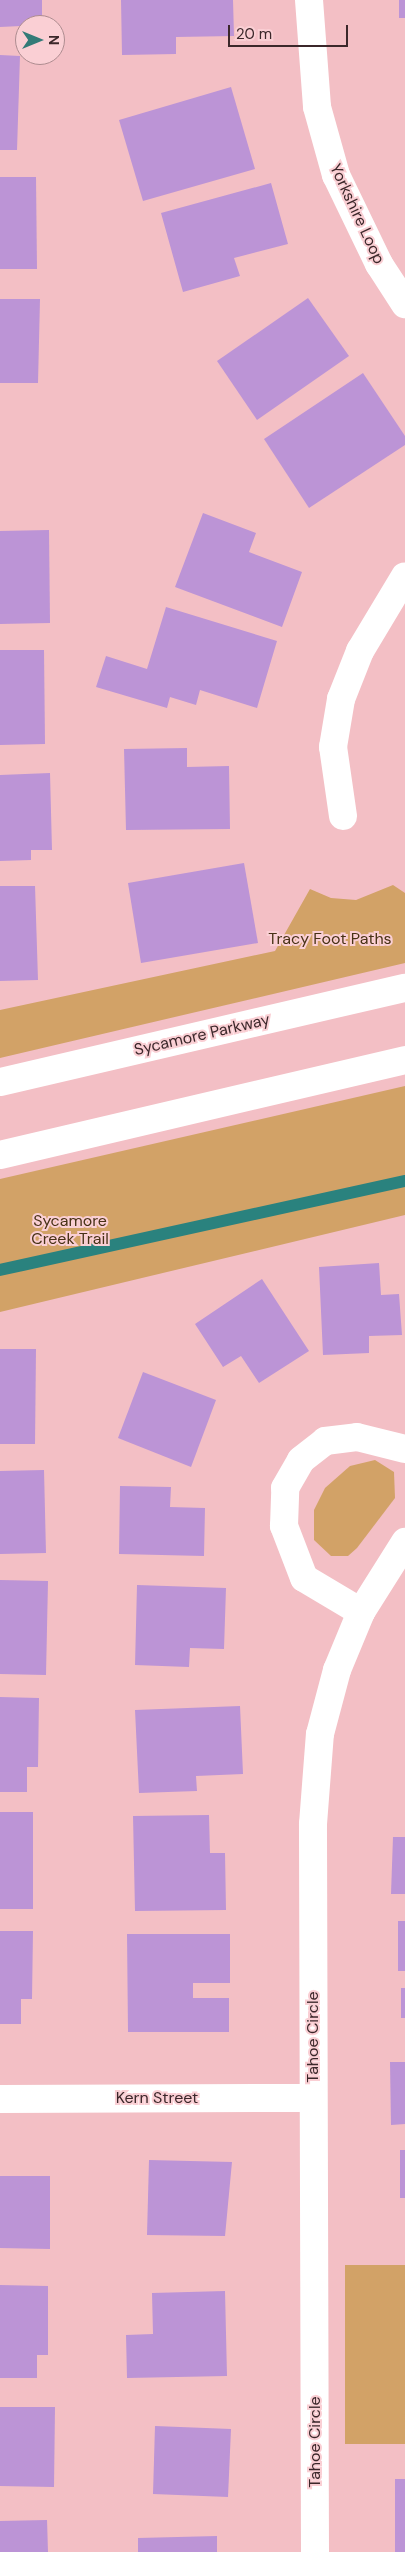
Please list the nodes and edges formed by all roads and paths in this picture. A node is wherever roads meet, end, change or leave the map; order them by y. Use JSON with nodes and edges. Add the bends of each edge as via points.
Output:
{"nodes":[{"id":1,"x":309,"y":0,"type":"edge"},
{"id":2,"x":405,"y":304,"type":"edge"},
{"id":3,"x":405,"y":576,"type":"edge"},
{"id":4,"x":343,"y":816,"type":"dead end"},
{"id":5,"x":405,"y":988,"type":"edge"},
{"id":6,"x":405,"y":1060,"type":"edge"},
{"id":7,"x":0,"y":1082,"type":"edge"},
{"id":8,"x":0,"y":1154,"type":"edge"},
{"id":9,"x":405,"y":1449,"type":"edge"},
{"id":10,"x":405,"y":1542,"type":"edge"},
{"id":11,"x":361,"y":1612,"type":"junction"},
{"id":12,"x":314,"y":2098,"type":"junction"},
{"id":13,"x":0,"y":2099,"type":"edge"},
{"id":14,"x":315,"y":2552,"type":"edge"}],
"edges":[{"from":1,"to":2,"type":"street","name":"Yorkshire Loop","via":[[317,107],[336,175],[379,264]]},
{"from":3,"to":4,"type":"street","via":[[360,651],[341,700],[333,748]]},
{"from":5,"to":7,"type":"street","name":"Sycamore Parkway"},
{"from":6,"to":8,"type":"street"},
{"from":9,"to":11,"type":"street","via":[[357,1436],[325,1441],[301,1460],[285,1488],[284,1526],[304,1578]]},
{"from":10,"to":11,"type":"street","name":"Tahoe Circle"},
{"from":11,"to":12,"type":"street","name":"Tahoe Circle","via":[[337,1670],[320,1734],[313,1824]]},
{"from":12,"to":13,"type":"street","name":"Kern Street"},
{"from":12,"to":14,"type":"street","name":"Tahoe Circle"}]}
